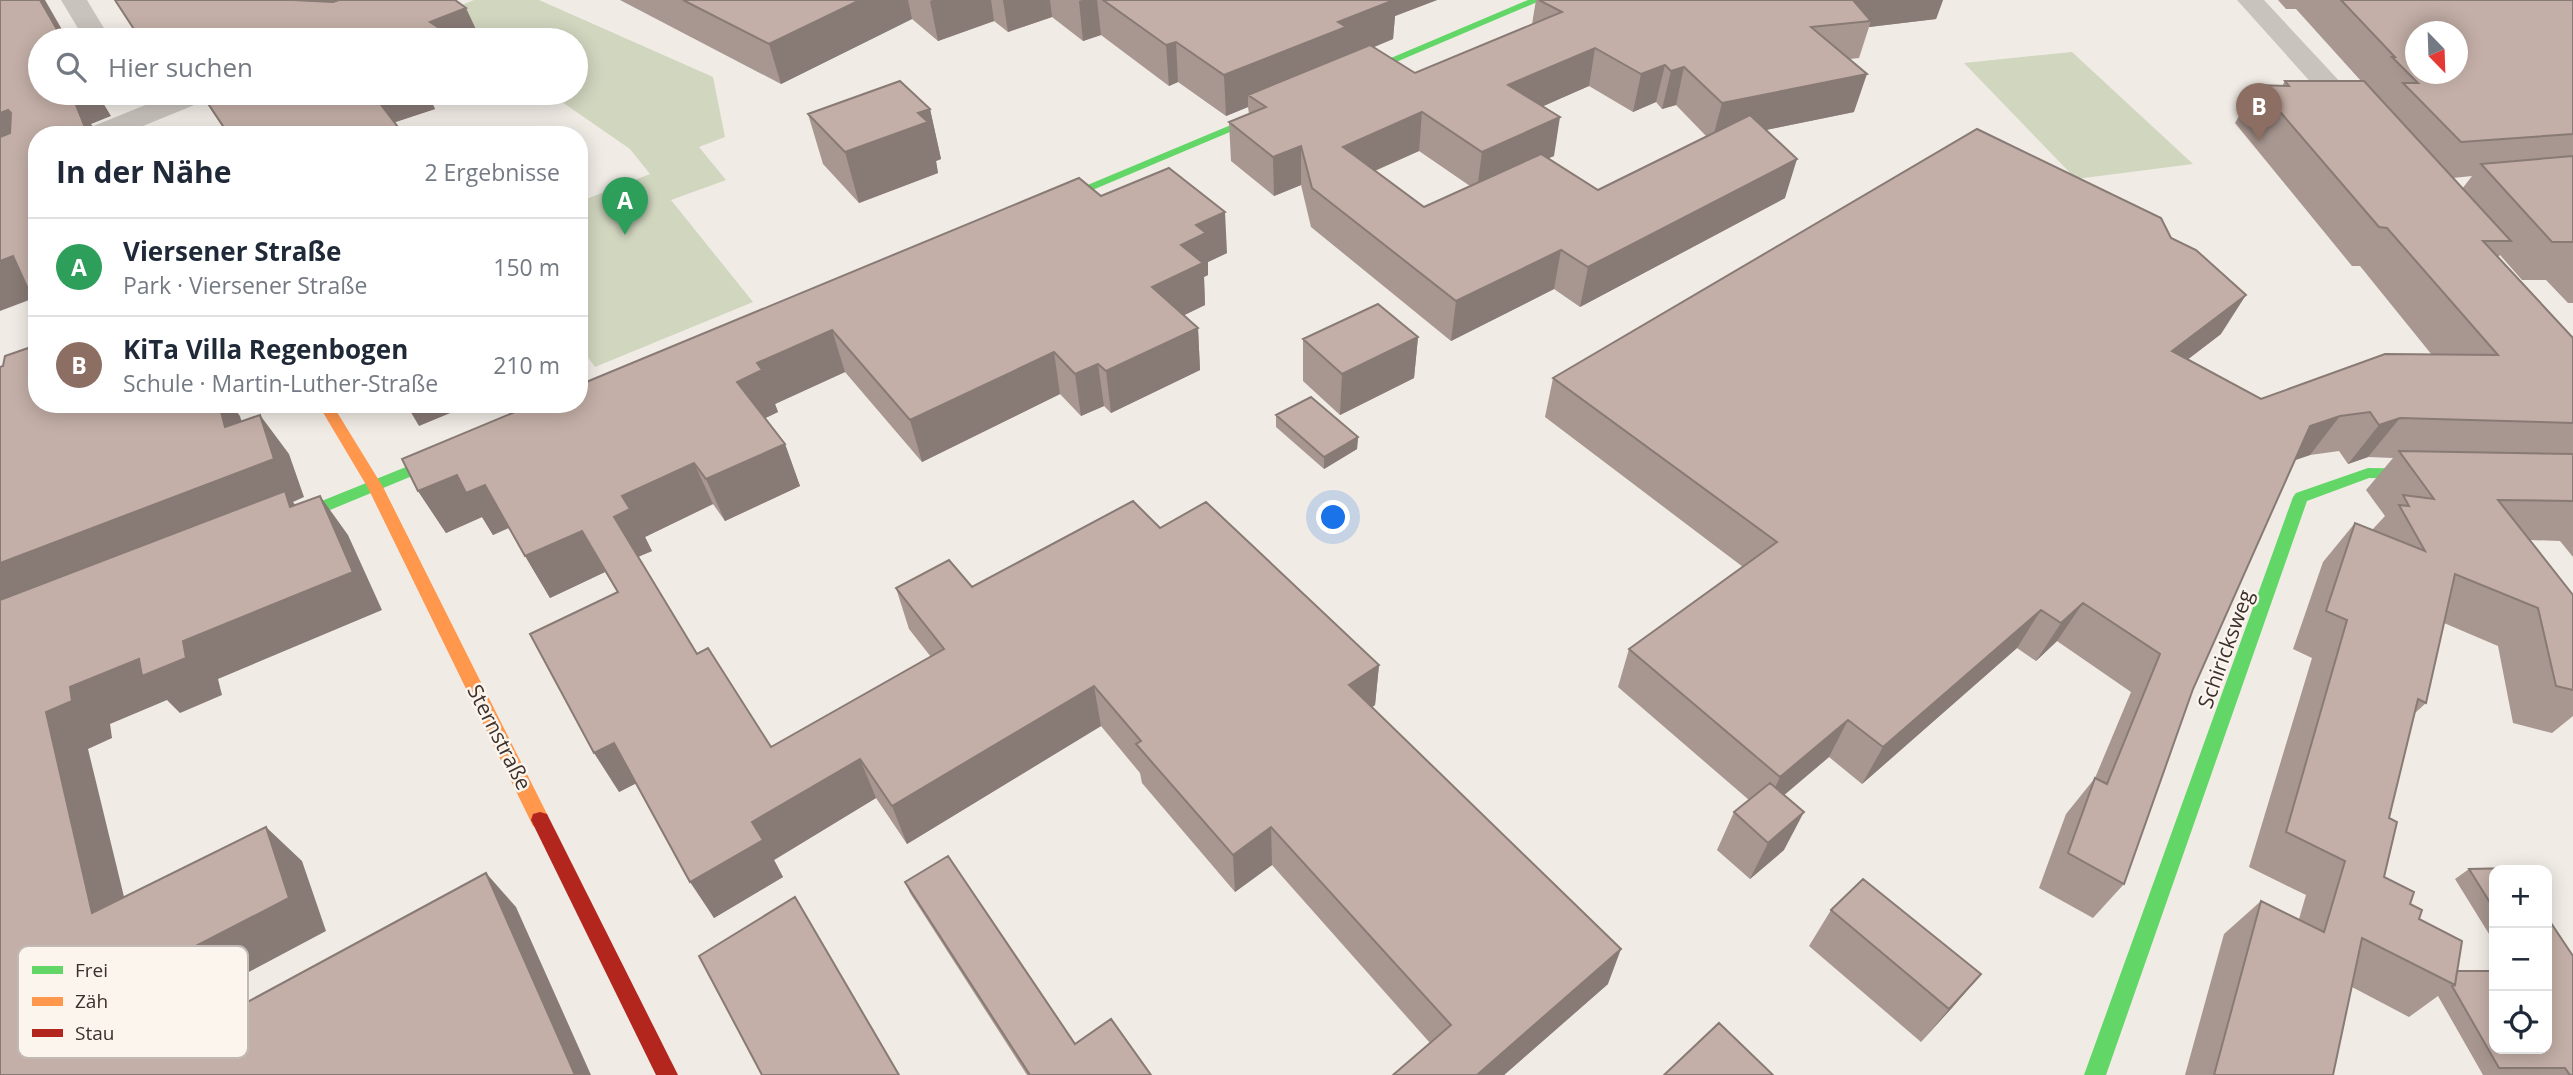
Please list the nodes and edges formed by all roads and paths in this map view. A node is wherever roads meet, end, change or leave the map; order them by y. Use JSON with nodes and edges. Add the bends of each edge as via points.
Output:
{"nodes":[{"id":1,"x":74,"y":0,"type":"edge"},
{"id":2,"x":1537,"y":0,"type":"edge"},
{"id":3,"x":2250,"y":0,"type":"edge"},
{"id":4,"x":91,"y":28,"type":"edge"},
{"id":5,"x":1329,"y":87,"type":"edge"},
{"id":6,"x":1292,"y":102,"type":"edge"},
{"id":7,"x":166,"y":105,"type":"edge"},
{"id":8,"x":140,"y":114,"type":"edge"},
{"id":9,"x":115,"y":126,"type":"edge"},
{"id":10,"x":2380,"y":143,"type":"edge"},
{"id":11,"x":1026,"y":214,"type":"edge"},
{"id":12,"x":330,"y":413,"type":"edge"},
{"id":13,"x":472,"y":445,"type":"edge"},
{"id":14,"x":2450,"y":475,"type":"edge"},
{"id":15,"x":375,"y":487,"type":"junction"},
{"id":16,"x":259,"y":533,"type":"edge"},
{"id":17,"x":667,"y":1075,"type":"edge"},
{"id":18,"x":2095,"y":1075,"type":"edge"}],
"edges":[{"from":1,"to":4,"type":"street"},
{"from":2,"to":5,"type":"street"},
{"from":3,"to":10,"type":"street"},
{"from":6,"to":11,"type":"street"},
{"from":7,"to":8,"type":"street"},
{"from":8,"to":9,"type":"street"},
{"from":12,"to":15,"type":"street","name":"Sternstraße"},
{"from":13,"to":15,"type":"street"},
{"from":14,"to":18,"type":"street","name":"Schiricksweg","via":[[2368,473],[2301,497]]},
{"from":15,"to":16,"type":"street"},
{"from":15,"to":17,"type":"street","name":"Sternstraße"}]}
